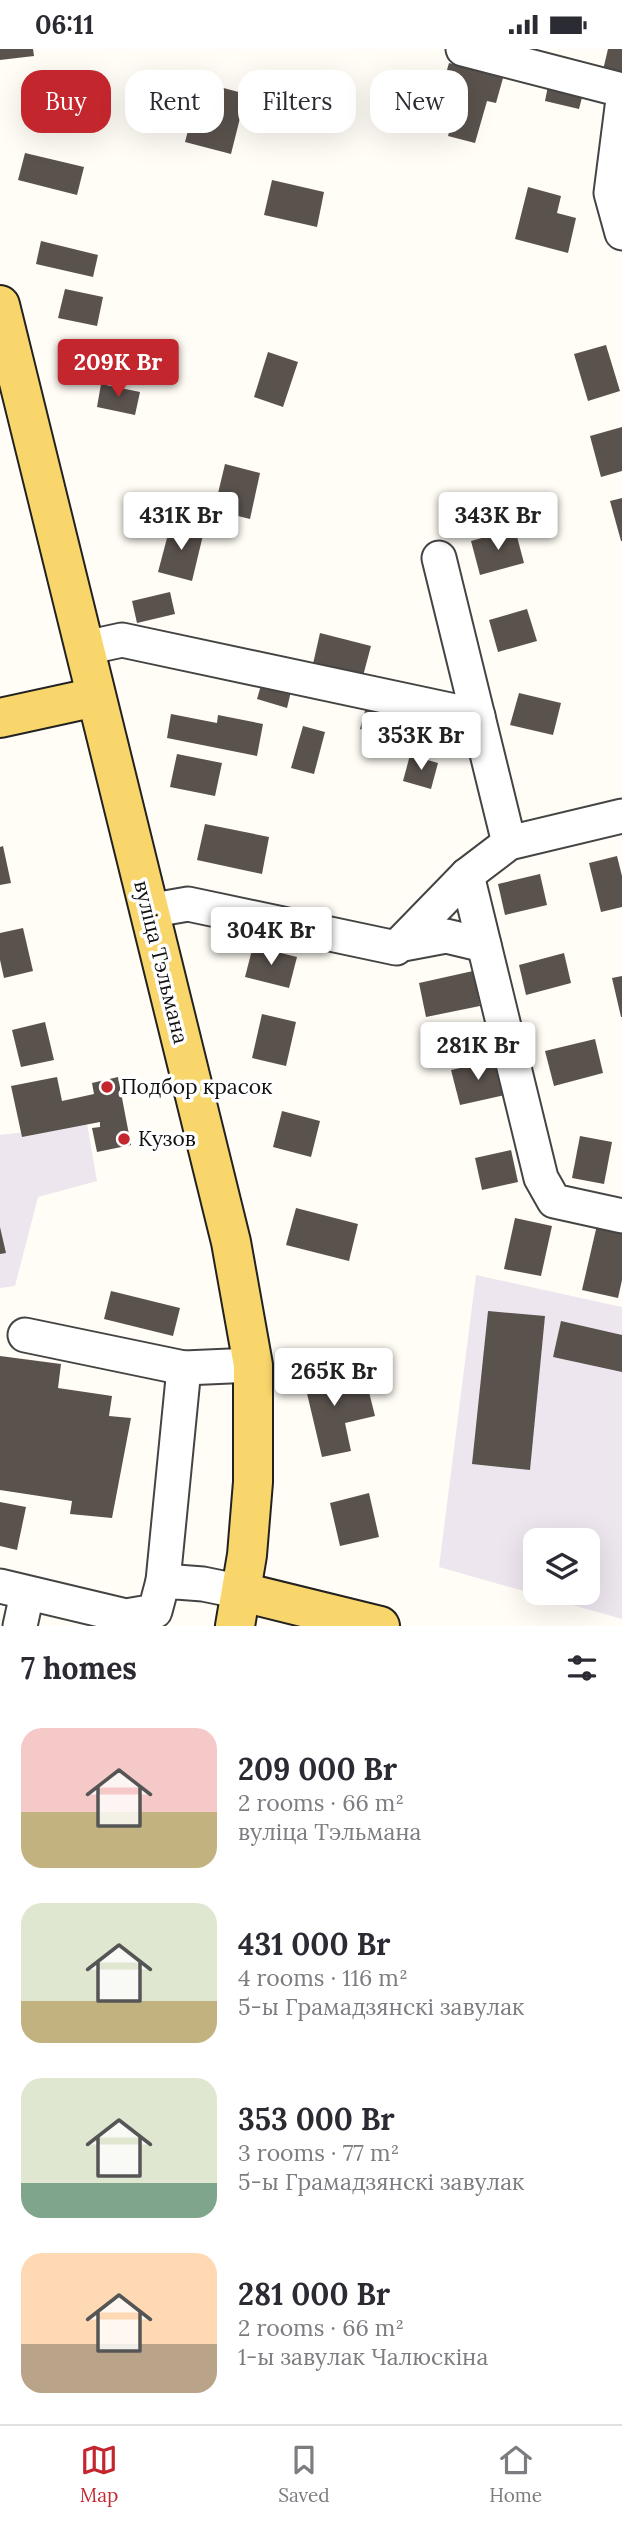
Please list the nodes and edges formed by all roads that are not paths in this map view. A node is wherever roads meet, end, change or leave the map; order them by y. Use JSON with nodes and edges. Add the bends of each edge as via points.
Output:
{"nodes":[{"id":1,"x":463,"y":49,"type":"edge"},
{"id":2,"x":622,"y":90,"type":"edge"},
{"id":3,"x":622,"y":107,"type":"edge"},
{"id":4,"x":622,"y":233,"type":"edge"},
{"id":5,"x":0,"y":305,"type":"edge"},
{"id":6,"x":439,"y":558,"type":"dead end"},
{"id":7,"x":85,"y":648,"type":"junction"},
{"id":8,"x":96,"y":697,"type":"junction"},
{"id":9,"x":478,"y":716,"type":"junction"},
{"id":10,"x":0,"y":717,"type":"edge"},
{"id":11,"x":622,"y":816,"type":"edge"},
{"id":12,"x":509,"y":843,"type":"junction"},
{"id":13,"x":467,"y":875,"type":"junction"},
{"id":14,"x":148,"y":911,"type":"junction"},
{"id":15,"x":398,"y":945,"type":"junction"},
{"id":16,"x":484,"y":945,"type":"junction"},
{"id":17,"x":622,"y":1216,"type":"edge"},
{"id":18,"x":25,"y":1335,"type":"dead end"},
{"id":19,"x":253,"y":1365,"type":"junction"},
{"id":20,"x":184,"y":1368,"type":"junction"},
{"id":21,"x":163,"y":1581,"type":"junction"},
{"id":22,"x":13,"y":1590,"type":"edge"},
{"id":23,"x":238,"y":1609,"type":"edge"},
{"id":24,"x":20,"y":1626,"type":"edge"},
{"id":25,"x":380,"y":1626,"type":"edge"}],
"edges":[{"from":1,"to":2,"type":"street"},
{"from":3,"to":4,"type":"street","via":[[611,193]]},
{"from":5,"to":7,"type":"main road","name":"вуліца Тэльмана"},
{"from":6,"to":9,"type":"street"},
{"from":7,"to":8,"type":"main road","name":"вуліца Тэльмана"},
{"from":7,"to":9,"type":"street","via":[[122,640]]},
{"from":8,"to":10,"type":"main road"},
{"from":8,"to":14,"type":"main road","name":"вуліца Тэльмана"},
{"from":9,"to":12,"type":"street"},
{"from":11,"to":12,"type":"street"},
{"from":12,"to":13,"type":"street"},
{"from":13,"to":15,"type":"street"},
{"from":13,"to":16,"type":"street"},
{"from":14,"to":15,"type":"street","via":[[188,904]]},
{"from":14,"to":19,"type":"main road","name":"вуліца Тэльмана","via":[[231,1242]]},
{"from":15,"to":16,"type":"street","via":[[446,936]]},
{"from":16,"to":17,"type":"street","via":[[541,1178],[554,1201]]},
{"from":18,"to":20,"type":"street"},
{"from":19,"to":20,"type":"street"},
{"from":19,"to":23,"type":"main road","name":"вуліца Тэльмана","via":[[253,1482]]},
{"from":20,"to":21,"type":"street"},
{"from":21,"to":22,"type":"street","via":[[155,1611],[126,1616]]},
{"from":21,"to":23,"type":"street","via":[[203,1584]]},
{"from":22,"to":24,"type":"street"},
{"from":23,"to":25,"type":"main road"}]}
